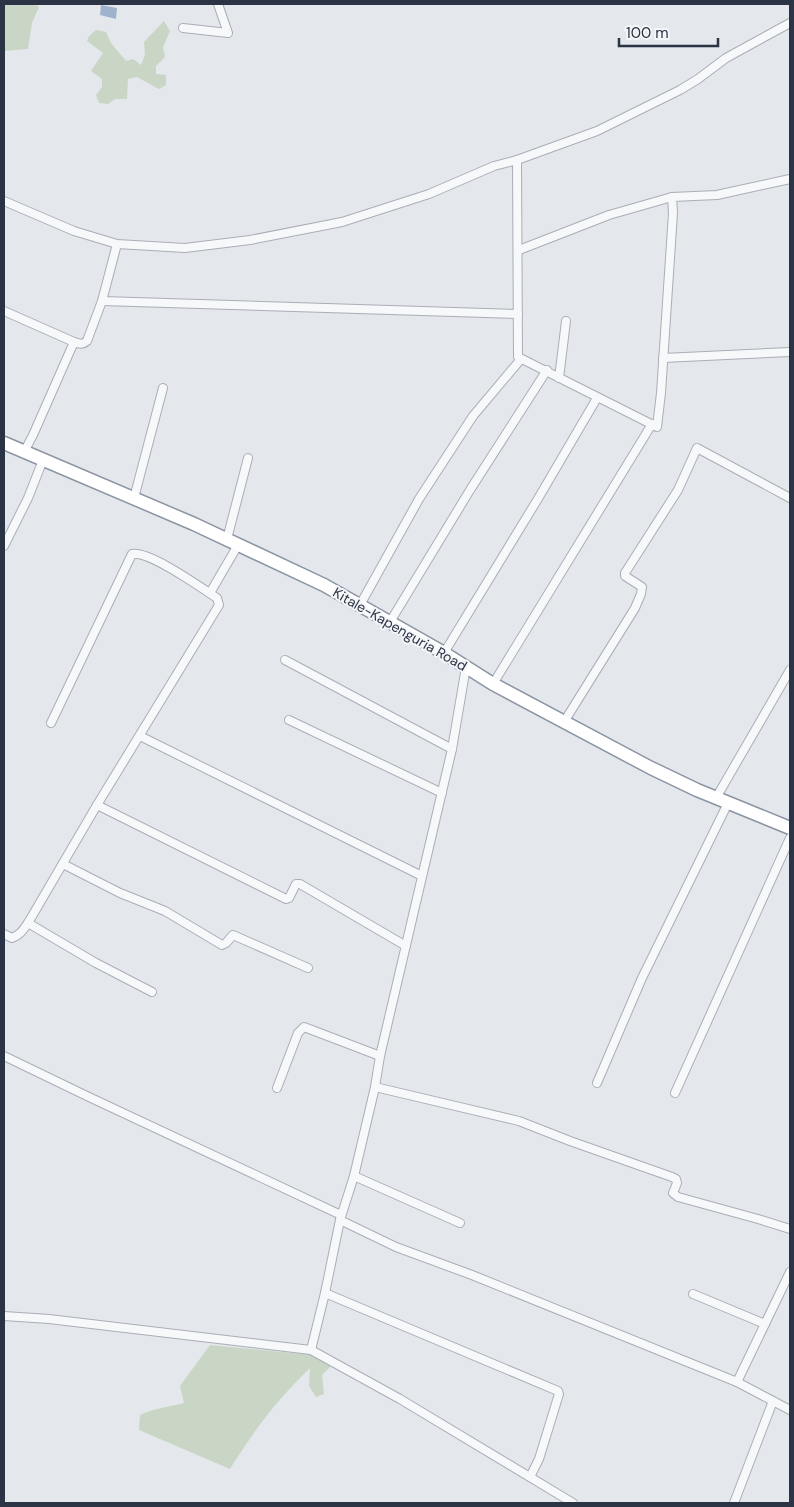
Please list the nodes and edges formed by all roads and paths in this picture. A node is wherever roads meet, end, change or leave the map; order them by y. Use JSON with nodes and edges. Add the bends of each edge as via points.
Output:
{"nodes":[{"id":1,"x":218,"y":4,"type":"edge"},
{"id":2,"x":790,"y":23,"type":"edge"},
{"id":3,"x":183,"y":28,"type":"dead end"},
{"id":4,"x":518,"y":160,"type":"junction"},
{"id":5,"x":790,"y":179,"type":"edge"},
{"id":6,"x":672,"y":197,"type":"junction"},
{"id":7,"x":4,"y":201,"type":"edge"},
{"id":8,"x":117,"y":244,"type":"junction"},
{"id":9,"x":519,"y":250,"type":"junction"},
{"id":10,"x":102,"y":301,"type":"junction"},
{"id":11,"x":4,"y":311,"type":"edge"},
{"id":12,"x":518,"y":314,"type":"junction"},
{"id":13,"x":566,"y":321,"type":"dead end"},
{"id":14,"x":74,"y":342,"type":"junction"},
{"id":15,"x":790,"y":352,"type":"edge"},
{"id":16,"x":663,"y":358,"type":"junction"},
{"id":17,"x":521,"y":359,"type":"junction"},
{"id":18,"x":547,"y":370,"type":"junction"},
{"id":19,"x":560,"y":378,"type":"junction"},
{"id":20,"x":163,"y":388,"type":"dead end"},
{"id":21,"x":597,"y":398,"type":"junction"},
{"id":22,"x":652,"y":424,"type":"junction"},
{"id":23,"x":4,"y":443,"type":"edge"},
{"id":24,"x":24,"y":452,"type":"junction"},
{"id":25,"x":248,"y":458,"type":"dead end"},
{"id":26,"x":43,"y":460,"type":"junction"},
{"id":27,"x":134,"y":498,"type":"junction"},
{"id":28,"x":790,"y":498,"type":"edge"},
{"id":29,"x":232,"y":542,"type":"junction"},
{"id":30,"x":4,"y":546,"type":"edge"},
{"id":31,"x":210,"y":593,"type":"junction"},
{"id":32,"x":360,"y":605,"type":"junction"},
{"id":33,"x":390,"y":622,"type":"junction"},
{"id":34,"x":444,"y":653,"type":"junction"},
{"id":35,"x":285,"y":660,"type":"dead end"},
{"id":36,"x":466,"y":667,"type":"junction"},
{"id":37,"x":790,"y":670,"type":"edge"},
{"id":38,"x":493,"y":684,"type":"junction"},
{"id":39,"x":289,"y":720,"type":"dead end"},
{"id":40,"x":564,"y":722,"type":"junction"},
{"id":41,"x":51,"y":724,"type":"dead end"},
{"id":42,"x":140,"y":736,"type":"junction"},
{"id":43,"x":452,"y":750,"type":"junction"},
{"id":44,"x":442,"y":793,"type":"junction"},
{"id":45,"x":722,"y":801,"type":"junction"},
{"id":46,"x":97,"y":805,"type":"junction"},
{"id":47,"x":790,"y":828,"type":"edge"},
{"id":48,"x":790,"y":838,"type":"edge"},
{"id":49,"x":63,"y":864,"type":"junction"},
{"id":50,"x":422,"y":876,"type":"junction"},
{"id":51,"x":28,"y":923,"type":"junction"},
{"id":52,"x":4,"y":934,"type":"edge"},
{"id":53,"x":406,"y":946,"type":"junction"},
{"id":54,"x":308,"y":968,"type":"dead end"},
{"id":55,"x":152,"y":992,"type":"dead end"},
{"id":56,"x":4,"y":1056,"type":"edge"},
{"id":57,"x":380,"y":1056,"type":"junction"},
{"id":58,"x":596,"y":1083,"type":"dead end"},
{"id":59,"x":375,"y":1087,"type":"junction"},
{"id":60,"x":277,"y":1088,"type":"dead end"},
{"id":61,"x":675,"y":1093,"type":"dead end"},
{"id":62,"x":354,"y":1176,"type":"junction"},
{"id":63,"x":341,"y":1217,"type":"junction"},
{"id":64,"x":460,"y":1223,"type":"dead end"},
{"id":65,"x":790,"y":1230,"type":"edge"},
{"id":66,"x":790,"y":1272,"type":"edge"},
{"id":67,"x":325,"y":1293,"type":"junction"},
{"id":68,"x":693,"y":1294,"type":"dead end"},
{"id":69,"x":4,"y":1316,"type":"edge"},
{"id":70,"x":765,"y":1324,"type":"junction"},
{"id":71,"x":311,"y":1350,"type":"junction"},
{"id":72,"x":737,"y":1382,"type":"junction"},
{"id":73,"x":773,"y":1401,"type":"junction"},
{"id":74,"x":790,"y":1410,"type":"edge"},
{"id":75,"x":530,"y":1478,"type":"junction"},
{"id":76,"x":573,"y":1503,"type":"edge"},
{"id":77,"x":734,"y":1503,"type":"edge"}],
"edges":[{"from":1,"to":3,"type":"street","via":[[228,33]]},
{"from":2,"to":4,"type":"street","via":[[726,58],[680,90],[620,121]]},
{"from":4,"to":8,"type":"street","via":[[342,222],[250,240],[185,248]]},
{"from":4,"to":9,"type":"street"},
{"from":5,"to":6,"type":"street","via":[[718,195]]},
{"from":6,"to":9,"type":"street","via":[[609,215]]},
{"from":6,"to":16,"type":"street"},
{"from":7,"to":8,"type":"street","via":[[74,231]]},
{"from":8,"to":10,"type":"street"},
{"from":9,"to":12,"type":"street"},
{"from":10,"to":12,"type":"street"},
{"from":10,"to":14,"type":"street","via":[[87,341],[81,344]]},
{"from":11,"to":14,"type":"street"},
{"from":12,"to":17,"type":"street","via":[[518,357]]},
{"from":13,"to":19,"type":"street"},
{"from":14,"to":24,"type":"street"},
{"from":15,"to":16,"type":"street"},
{"from":16,"to":22,"type":"street","via":[[657,427]]},
{"from":17,"to":18,"type":"street"},
{"from":17,"to":32,"type":"street","via":[[472,416],[419,499]]},
{"from":18,"to":19,"type":"street"},
{"from":18,"to":33,"type":"street"},
{"from":19,"to":21,"type":"street"},
{"from":20,"to":27,"type":"street"},
{"from":21,"to":22,"type":"street"},
{"from":21,"to":34,"type":"street"},
{"from":22,"to":38,"type":"street"},
{"from":23,"to":24,"type":"highway","name":"Kitale-Kapenguria Road"},
{"from":24,"to":26,"type":"highway","name":"Kitale-Kapenguria Road"},
{"from":25,"to":29,"type":"street"},
{"from":26,"to":27,"type":"highway","name":"Kitale-Kapenguria Road"},
{"from":26,"to":30,"type":"street"},
{"from":27,"to":29,"type":"highway","name":"Kitale-Kapenguria Road"},
{"from":28,"to":40,"type":"street","via":[[697,448],[678,490],[625,573],[642,587],[642,594]]},
{"from":29,"to":31,"type":"street"},
{"from":29,"to":32,"type":"highway","name":"Kitale-Kapenguria Road"},
{"from":31,"to":41,"type":"street","via":[[164,565],[138,553],[132,554]]},
{"from":31,"to":42,"type":"street","via":[[219,602],[216,610]]},
{"from":32,"to":33,"type":"highway","name":"Kitale-Kapenguria Road"},
{"from":33,"to":34,"type":"highway","name":"Kitale-Kapenguria Road"},
{"from":34,"to":36,"type":"highway","name":"Kitale-Kapenguria Road"},
{"from":35,"to":43,"type":"street"},
{"from":36,"to":38,"type":"highway","name":"Kitale-Kapenguria Road"},
{"from":36,"to":43,"type":"street"},
{"from":37,"to":45,"type":"street"},
{"from":38,"to":40,"type":"highway","name":"Kitale-Kapenguria Road"},
{"from":39,"to":44,"type":"street"},
{"from":40,"to":45,"type":"highway","name":"Kitale-Kapenguria Road"},
{"from":42,"to":46,"type":"street"},
{"from":42,"to":50,"type":"street"},
{"from":43,"to":44,"type":"street"},
{"from":44,"to":50,"type":"street"},
{"from":45,"to":47,"type":"highway","name":"Kitale-Kapenguria Road"},
{"from":45,"to":58,"type":"street"},
{"from":46,"to":49,"type":"street"},
{"from":46,"to":53,"type":"street","via":[[286,899],[296,884],[300,884]]},
{"from":48,"to":61,"type":"street"},
{"from":49,"to":51,"type":"street"},
{"from":49,"to":54,"type":"street","via":[[165,912],[222,945],[234,936]]},
{"from":50,"to":53,"type":"street"},
{"from":51,"to":52,"type":"street","via":[[16,937]]},
{"from":51,"to":55,"type":"street"},
{"from":53,"to":57,"type":"street"},
{"from":56,"to":63,"type":"street"},
{"from":57,"to":59,"type":"street"},
{"from":57,"to":60,"type":"street","via":[[304,1027],[298,1033]]},
{"from":59,"to":62,"type":"street"},
{"from":59,"to":65,"type":"street","via":[[519,1121],[672,1177],[677,1183],[673,1193],[678,1196]]},
{"from":62,"to":63,"type":"street"},
{"from":62,"to":64,"type":"street"},
{"from":63,"to":67,"type":"street"},
{"from":63,"to":72,"type":"street","via":[[396,1247]]},
{"from":66,"to":70,"type":"street"},
{"from":67,"to":71,"type":"street"},
{"from":67,"to":75,"type":"street","via":[[558,1391]]},
{"from":68,"to":70,"type":"street"},
{"from":69,"to":71,"type":"street"},
{"from":70,"to":72,"type":"street"},
{"from":71,"to":75,"type":"street","via":[[400,1399]]},
{"from":72,"to":73,"type":"street"},
{"from":73,"to":74,"type":"street"},
{"from":73,"to":77,"type":"street"},
{"from":75,"to":76,"type":"street"}]}
